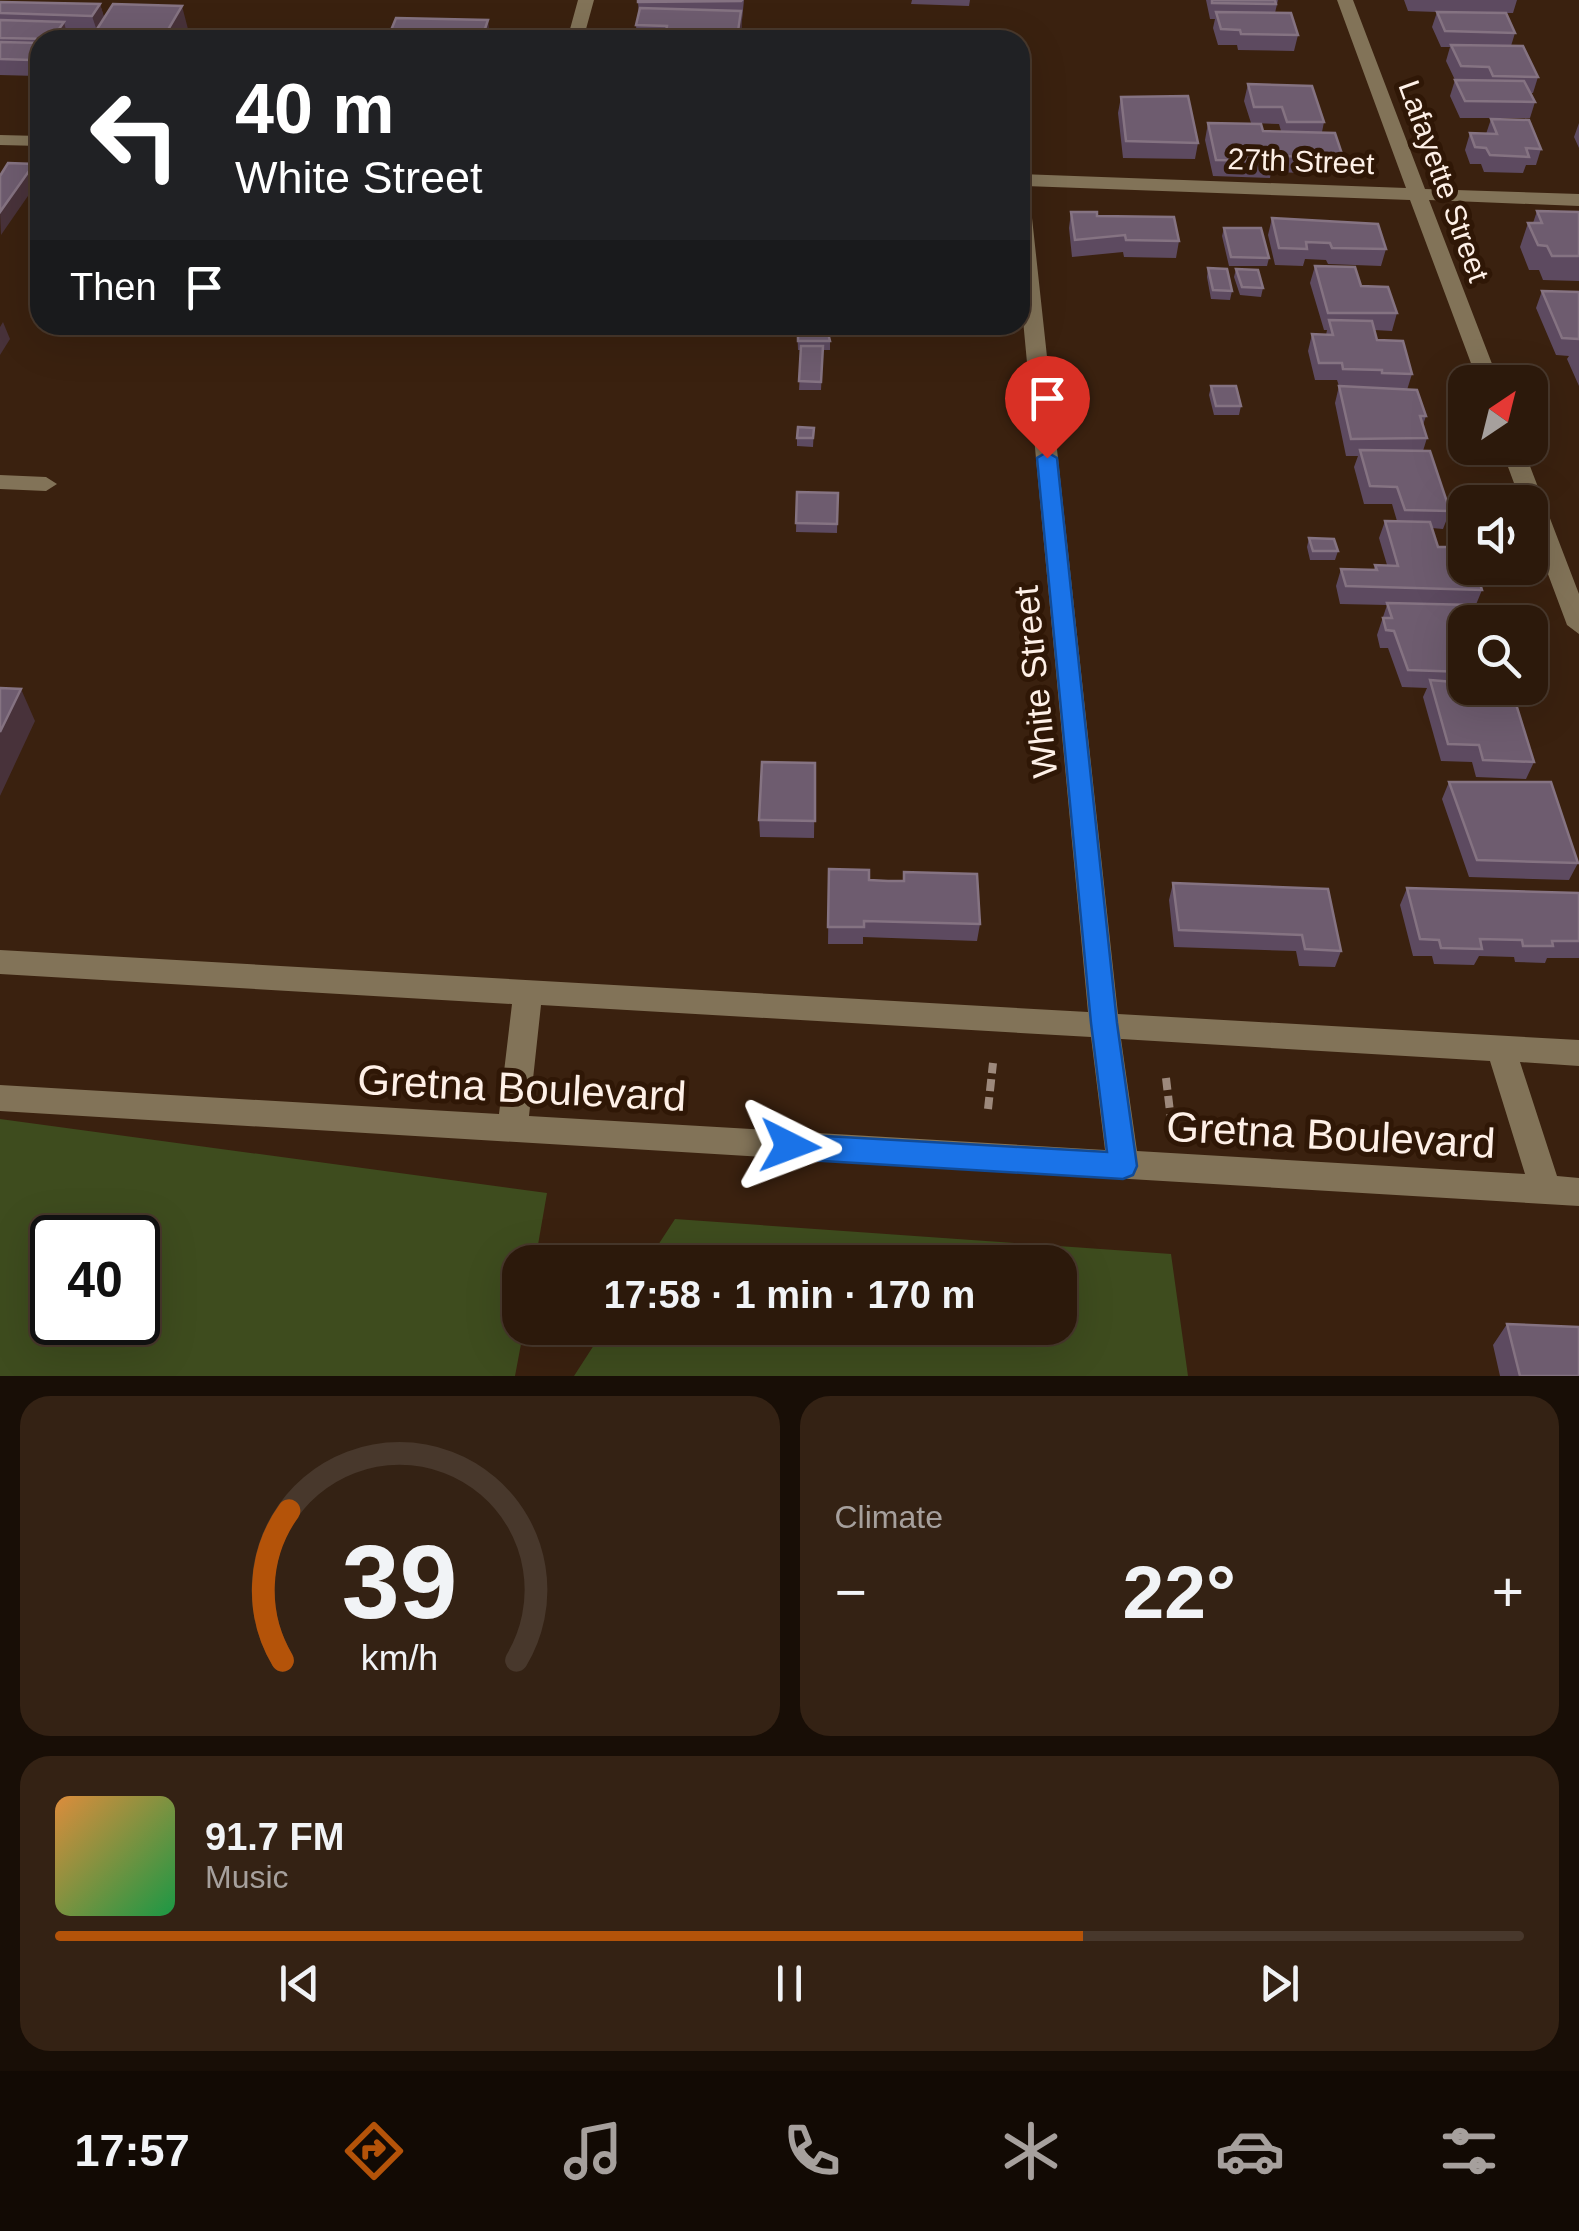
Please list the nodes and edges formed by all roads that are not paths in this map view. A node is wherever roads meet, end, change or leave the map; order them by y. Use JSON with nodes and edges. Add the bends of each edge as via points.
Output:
{"nodes":[{"id":1,"x":586,"y":0,"type":"edge"},
{"id":2,"x":1345,"y":0,"type":"edge"},
{"id":3,"x":578,"y":30,"type":"edge"},
{"id":4,"x":0,"y":140,"type":"edge"},
{"id":5,"x":30,"y":141,"type":"edge"},
{"id":6,"x":1030,"y":180,"type":"edge"},
{"id":7,"x":1418,"y":196,"type":"junction"},
{"id":8,"x":1579,"y":200,"type":"edge"},
{"id":9,"x":1030,"y":289,"type":"edge"},
{"id":10,"x":1482,"y":365,"type":"edge"},
{"id":11,"x":1518,"y":465,"type":"edge"},
{"id":12,"x":0,"y":482,"type":"edge"},
{"id":13,"x":46,"y":484,"type":"dead end"},
{"id":14,"x":1579,"y":626,"type":"edge"},
{"id":15,"x":0,"y":962,"type":"edge"},
{"id":16,"x":528,"y":990,"type":"junction"},
{"id":17,"x":1104,"y":1023,"type":"junction"},
{"id":18,"x":1501,"y":1048,"type":"junction"},
{"id":19,"x":1579,"y":1053,"type":"edge"},
{"id":20,"x":0,"y":1098,"type":"edge"},
{"id":21,"x":512,"y":1131,"type":"junction"},
{"id":22,"x":1123,"y":1166,"type":"junction"},
{"id":23,"x":1546,"y":1190,"type":"junction"},
{"id":24,"x":1579,"y":1192,"type":"edge"}],
"edges":[{"from":1,"to":3,"type":"street"},
{"from":2,"to":7,"type":"street","name":"Lafayette Street"},
{"from":4,"to":5,"type":"street"},
{"from":6,"to":7,"type":"street","name":"27th Street"},
{"from":7,"to":8,"type":"street","name":"27th Street"},
{"from":7,"to":10,"type":"street","name":"Lafayette Street"},
{"from":9,"to":17,"type":"street","name":"White Street"},
{"from":11,"to":14,"type":"street"},
{"from":12,"to":13,"type":"street"},
{"from":15,"to":16,"type":"street"},
{"from":16,"to":17,"type":"street"},
{"from":16,"to":21,"type":"street"},
{"from":17,"to":18,"type":"street"},
{"from":17,"to":22,"type":"street","name":"White Street"},
{"from":18,"to":19,"type":"street"},
{"from":18,"to":23,"type":"street"},
{"from":20,"to":21,"type":"street","name":"Gretna Boulevard"},
{"from":21,"to":22,"type":"street","name":"Gretna Boulevard"},
{"from":22,"to":23,"type":"street","name":"Gretna Boulevard"},
{"from":23,"to":24,"type":"street","name":"Gretna Boulevard"}]}
